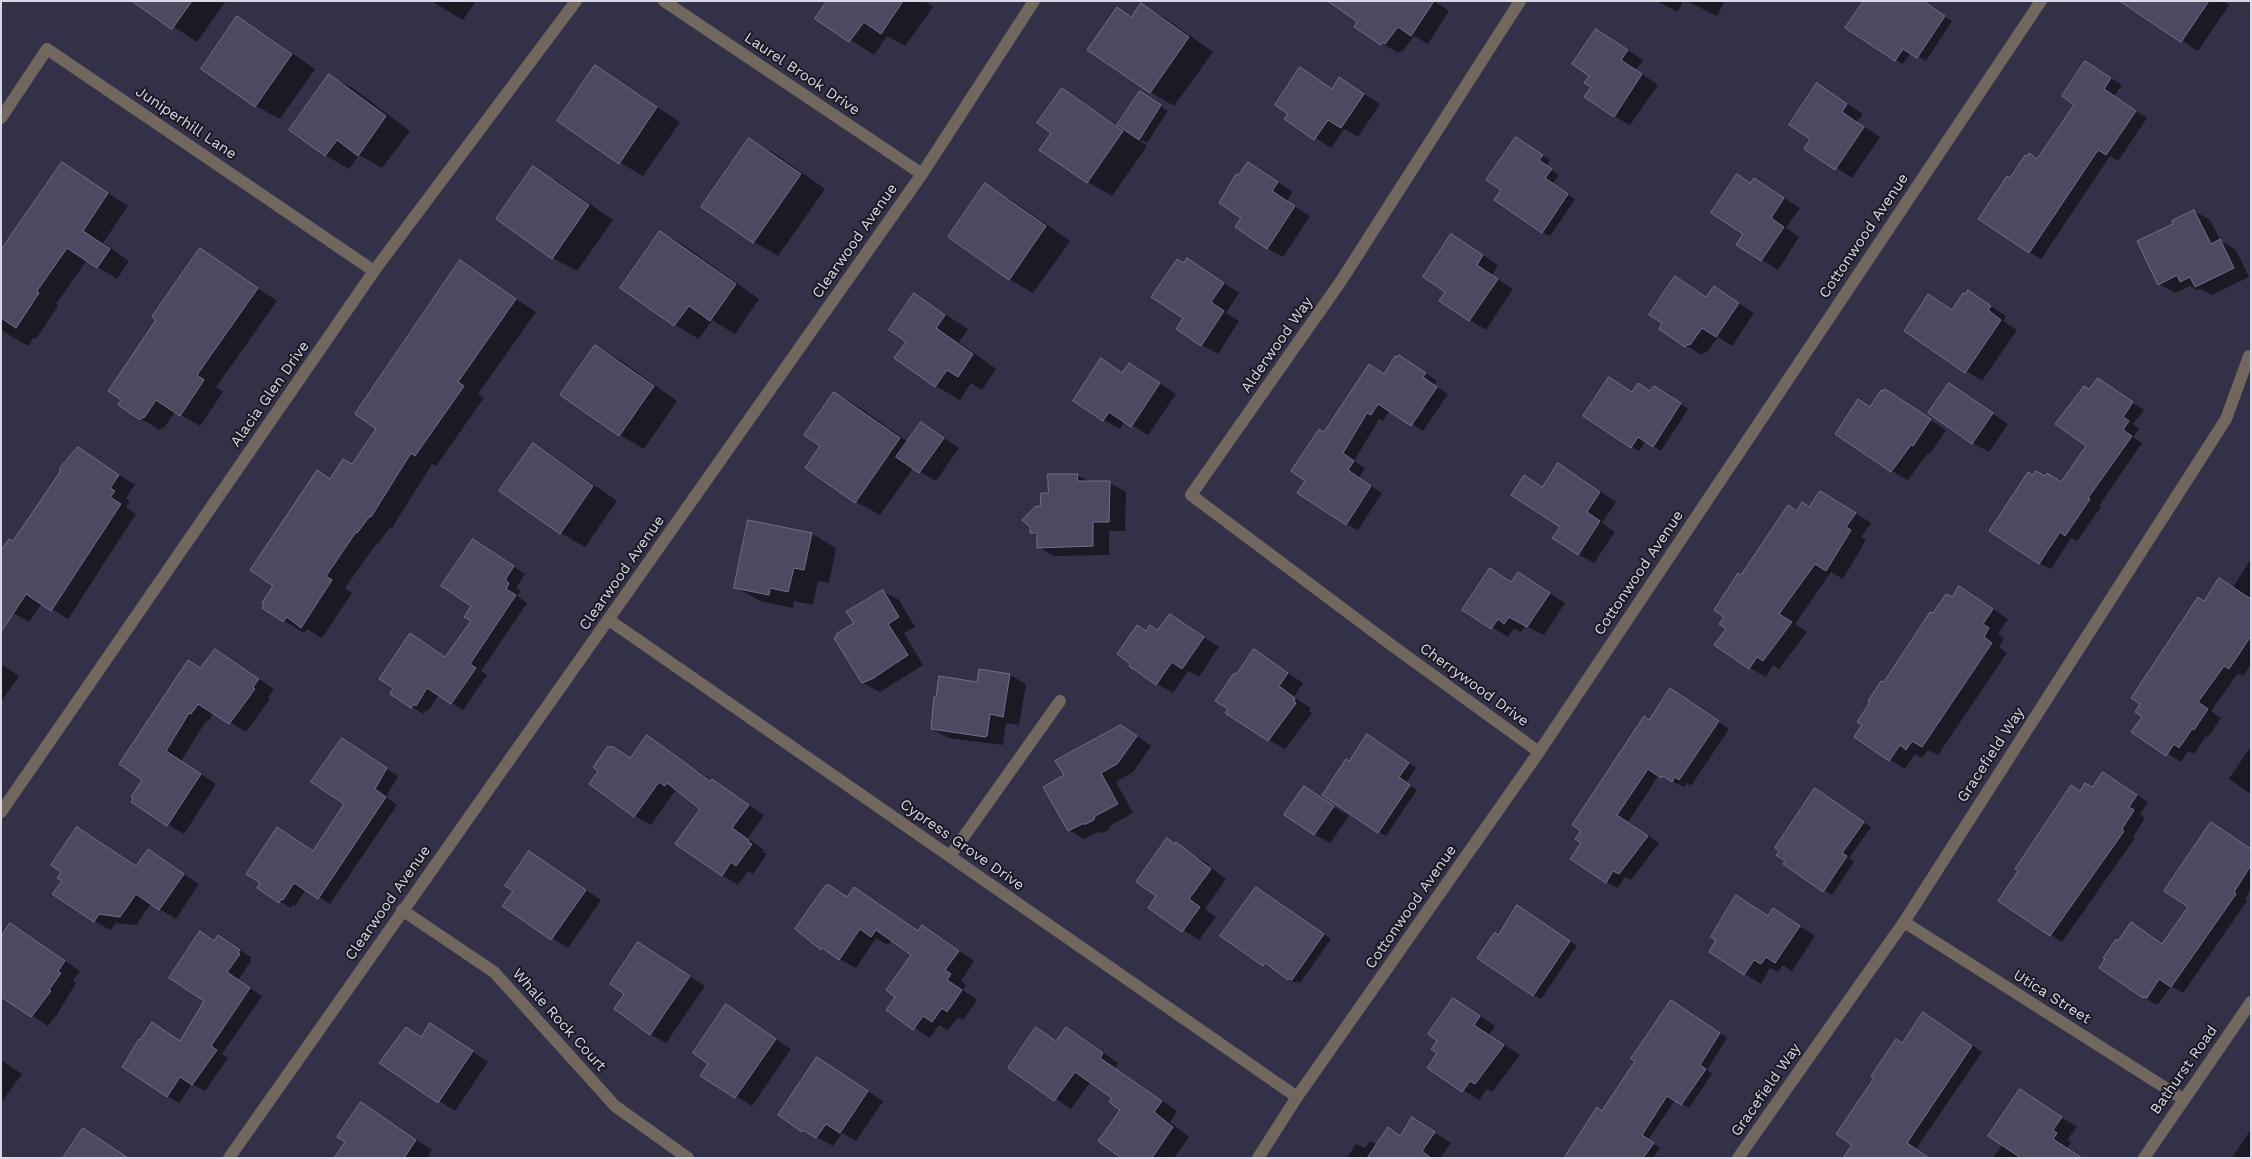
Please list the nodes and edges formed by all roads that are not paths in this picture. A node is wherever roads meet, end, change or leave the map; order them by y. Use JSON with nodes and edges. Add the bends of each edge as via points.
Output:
{"nodes":[{"id":1,"x":576,"y":1,"type":"edge"},
{"id":2,"x":664,"y":1,"type":"edge"},
{"id":3,"x":1034,"y":1,"type":"edge"},
{"id":4,"x":1520,"y":1,"type":"edge"},
{"id":5,"x":2041,"y":1,"type":"edge"},
{"id":6,"x":1,"y":118,"type":"edge"},
{"id":7,"x":922,"y":174,"type":"junction"},
{"id":8,"x":374,"y":270,"type":"junction"},
{"id":9,"x":2250,"y":356,"type":"dead end"},
{"id":10,"x":609,"y":620,"type":"junction"},
{"id":11,"x":1390,"y":644,"type":"joint"},
{"id":12,"x":1060,"y":701,"type":"dead end"},
{"id":13,"x":1538,"y":752,"type":"junction"},
{"id":14,"x":1,"y":812,"type":"edge"},
{"id":15,"x":950,"y":856,"type":"junction"},
{"id":16,"x":402,"y":910,"type":"junction"},
{"id":17,"x":1904,"y":922,"type":"junction"},
{"id":18,"x":2251,"y":1002,"type":"edge"},
{"id":19,"x":1297,"y":1097,"type":"junction"},
{"id":20,"x":2183,"y":1099,"type":"junction"},
{"id":21,"x":229,"y":1158,"type":"edge"},
{"id":22,"x":688,"y":1158,"type":"edge"},
{"id":23,"x":1258,"y":1158,"type":"edge"},
{"id":24,"x":1738,"y":1158,"type":"edge"},
{"id":25,"x":2144,"y":1158,"type":"edge"}],
"edges":[{"from":1,"to":8,"type":"street","name":"Alacia Glen Drive"},
{"from":2,"to":7,"type":"street","name":"Laurel Brook Drive"},
{"from":3,"to":7,"type":"street","name":"Clearwood Avenue"},
{"from":4,"to":11,"type":"street","name":"Alderwood Way","via":[[1341,281],[1191,495]]},
{"from":5,"to":13,"type":"street","name":"Cottonwood Avenue"},
{"from":6,"to":8,"type":"street","name":"Juniperhill Lane","via":[[47,49]]},
{"from":7,"to":10,"type":"street","name":"Clearwood Avenue"},
{"from":8,"to":14,"type":"street","name":"Alacia Glen Drive"},
{"from":9,"to":17,"type":"street","name":"Gracefield Way","via":[[2226,419]]},
{"from":10,"to":15,"type":"street","name":"Cypress Grove Drive"},
{"from":10,"to":16,"type":"street","name":"Clearwood Avenue"},
{"from":11,"to":13,"type":"street","name":"Cherrywood Drive"},
{"from":12,"to":15,"type":"street"},
{"from":13,"to":19,"type":"street","name":"Cottonwood Avenue"},
{"from":15,"to":19,"type":"street","name":"Cypress Grove Drive"},
{"from":16,"to":21,"type":"street","name":"Clearwood Avenue"},
{"from":16,"to":22,"type":"street","name":"Whale Rock Court","via":[[494,972],[616,1106]]},
{"from":17,"to":20,"type":"street","name":"Utica Street"},
{"from":17,"to":24,"type":"street","name":"Gracefield Way"},
{"from":18,"to":20,"type":"street","name":"Bathurst Road"},
{"from":19,"to":23,"type":"street","name":"Cottonwood Avenue"},
{"from":20,"to":25,"type":"street","name":"Bathurst Road"}]}
